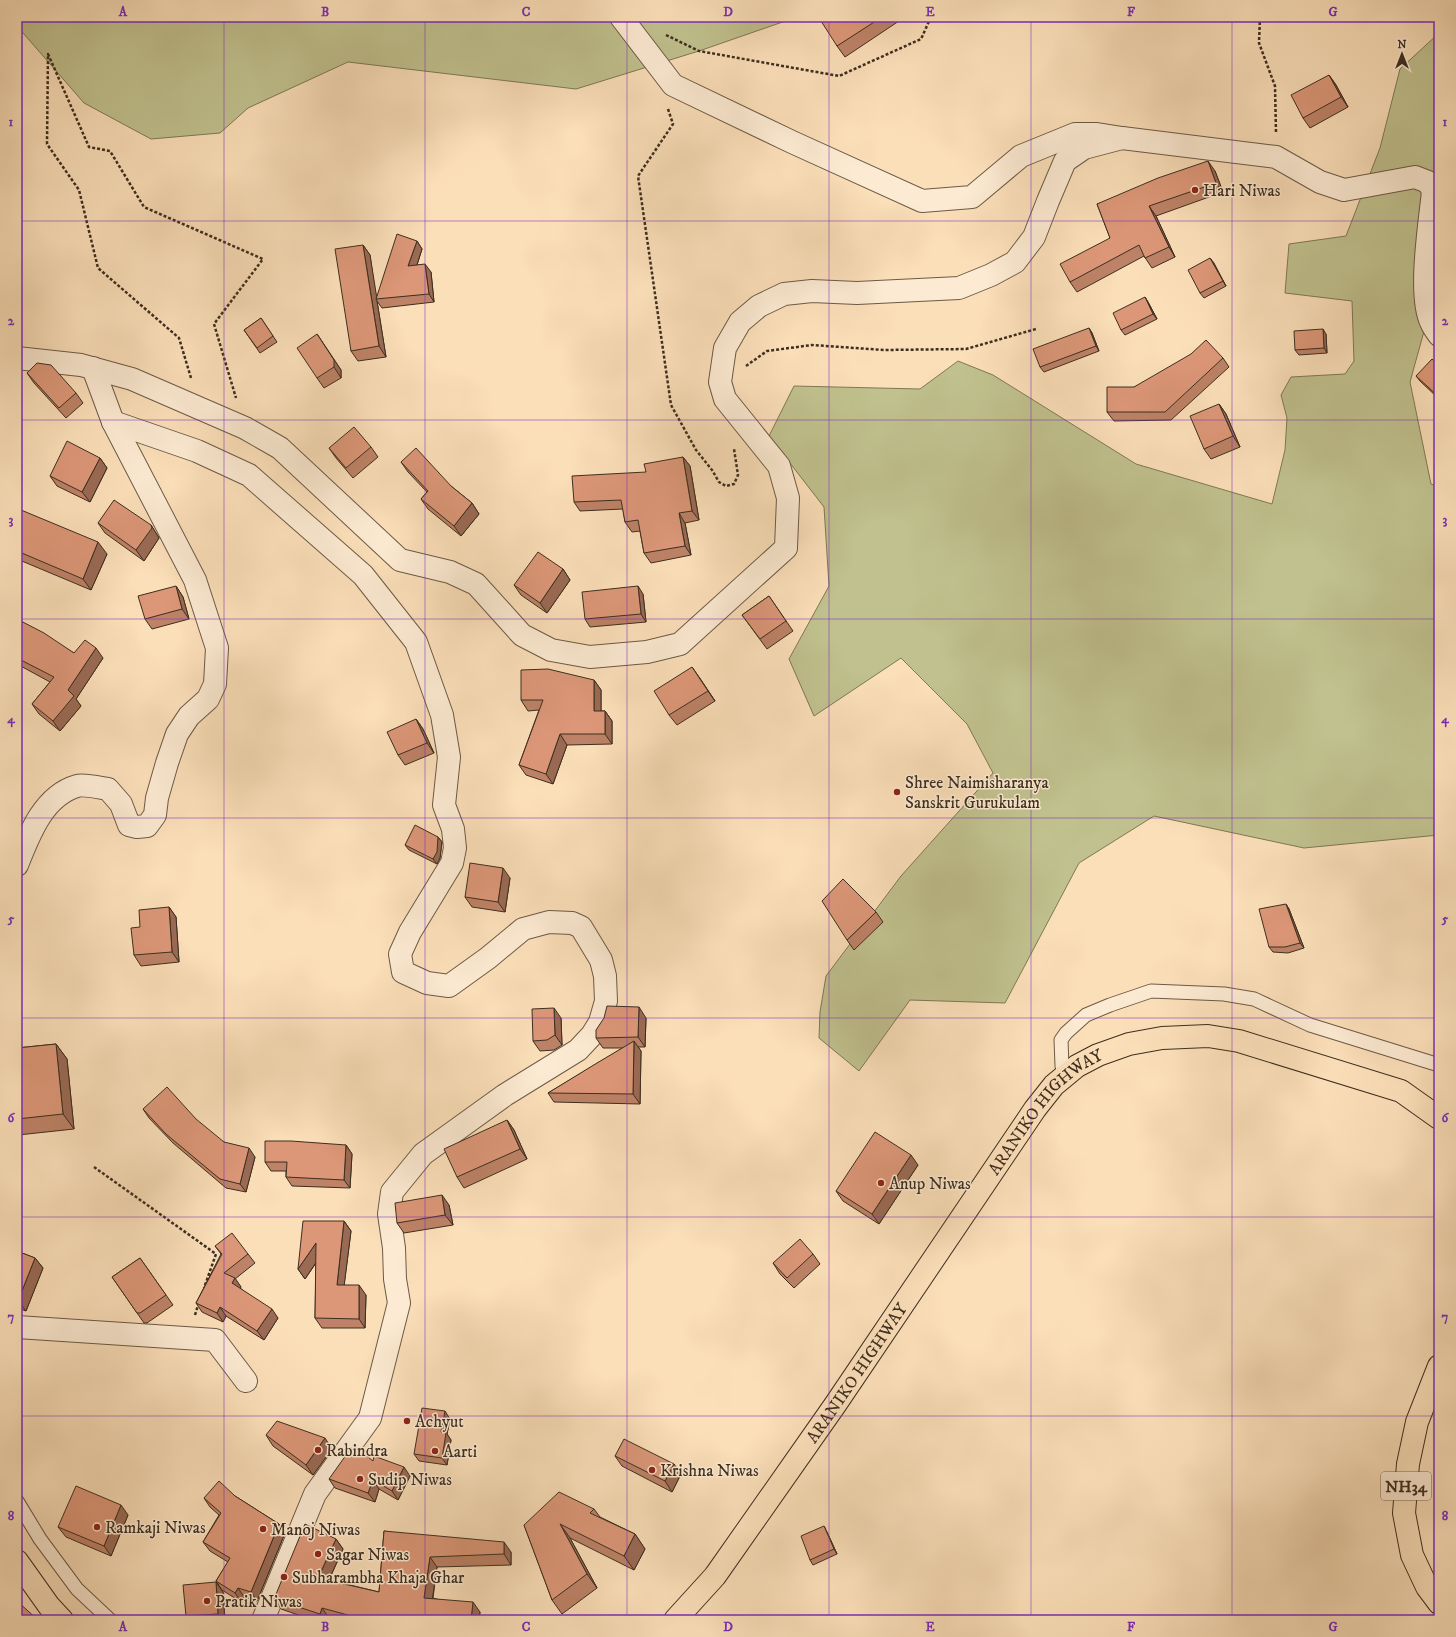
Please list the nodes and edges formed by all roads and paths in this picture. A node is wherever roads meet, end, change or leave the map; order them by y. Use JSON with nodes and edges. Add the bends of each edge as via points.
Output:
{"nodes":[{"id":1,"x":621,"y":17,"type":"edge"},
{"id":2,"x":931,"y":17,"type":"edge"},
{"id":3,"x":1260,"y":17,"type":"edge"},
{"id":4,"x":659,"y":32,"type":"dead end"},
{"id":5,"x":665,"y":102,"type":"dead end"},
{"id":6,"x":1122,"y":138,"type":"junction"},
{"id":7,"x":1276,"y":158,"type":"junction"},
{"id":8,"x":1036,"y":330,"type":"dead end"},
{"id":9,"x":1439,"y":335,"type":"edge"},
{"id":10,"x":17,"y":358,"type":"edge"},
{"id":11,"x":744,"y":367,"type":"dead end"},
{"id":12,"x":92,"y":368,"type":"junction"},
{"id":13,"x":200,"y":408,"type":"junction"},
{"id":14,"x":112,"y":422,"type":"junction"},
{"id":15,"x":245,"y":428,"type":"junction"},
{"id":16,"x":734,"y":447,"type":"dead end"},
{"id":17,"x":17,"y":865,"type":"edge"},
{"id":18,"x":1439,"y":1065,"type":"edge"},
{"id":19,"x":1066,"y":1075,"type":"junction"},
{"id":20,"x":1439,"y":1118,"type":"edge"},
{"id":21,"x":94,"y":1167,"type":"dead end"},
{"id":22,"x":17,"y":1327,"type":"edge"},
{"id":23,"x":215,"y":1340,"type":"junction"},
{"id":24,"x":1439,"y":1366,"type":"edge"},
{"id":25,"x":246,"y":1381,"type":"dead end"},
{"id":26,"x":17,"y":1501,"type":"edge"},
{"id":27,"x":17,"y":1561,"type":"edge"},
{"id":28,"x":1439,"y":1603,"type":"edge"},
{"id":29,"x":62,"y":1620,"type":"edge"},
{"id":30,"x":110,"y":1620,"type":"edge"},
{"id":31,"x":262,"y":1620,"type":"edge"},
{"id":32,"x":675,"y":1620,"type":"edge"}],
"edges":[{"from":1,"to":6,"type":"street","via":[[673,85],[922,201],[972,197],[1021,156],[1075,134]]},
{"from":2,"to":4,"type":"path","via":[[922,40],[839,76],[699,51]]},
{"from":3,"to":7,"type":"path","via":[[1259,43],[1275,86]]},
{"from":5,"to":16,"type":"path","via":[[673,124],[638,176],[671,405],[696,450],[719,482],[726,486],[734,484],[738,475]]},
{"from":6,"to":7,"type":"street"},
{"from":6,"to":15,"type":"street","via":[[1084,148],[1066,161],[1034,237],[1016,262],[991,275],[958,288],[858,293],[812,291],[784,294],[759,306],[740,322],[725,348],[720,382],[725,399],[779,466],[788,498],[786,548],[680,644],[647,652],[590,657],[551,650],[522,635],[476,584],[450,572],[400,560],[280,448]]},
{"from":7,"to":9,"type":"street","via":[[1320,182],[1344,190],[1415,177],[1428,182],[1433,191],[1426,265],[1426,304],[1430,322]]},
{"from":8,"to":11,"type":"path","via":[[966,349],[884,350],[812,345],[767,351]]},
{"from":10,"to":12,"type":"street"},
{"from":12,"to":13,"type":"street","via":[[132,379]]},
{"from":12,"to":14,"type":"street"},
{"from":13,"to":15,"type":"street"},
{"from":13,"to":15,"type":"path","via":[[179,338],[98,268],[79,190],[47,144],[48,54],[89,147],[110,151],[144,207],[263,259],[214,324]]},
{"from":14,"to":17,"type":"street","via":[[195,580],[216,648],[215,684],[208,699],[189,716],[177,734],[166,763],[155,815],[147,826],[129,825],[121,804],[108,789],[78,785],[51,800],[30,832]]},
{"from":14,"to":31,"type":"street","via":[[197,451],[249,474],[363,575],[416,642],[442,715],[449,758],[444,805],[453,829],[455,848],[452,863],[410,932],[400,954],[403,972],[427,984],[448,986],[523,929],[549,922],[572,923],[581,927],[601,960],[605,976],[606,1001],[600,1022],[578,1050],[505,1095],[423,1154],[392,1192],[389,1214],[399,1303],[370,1418],[315,1494]]},
{"from":18,"to":19,"type":"lane","via":[[1310,1025],[1254,999],[1224,994],[1151,991],[1086,1015],[1066,1032],[1061,1040],[1062,1066]]},
{"from":19,"to":20,"type":"highway","name":"ARANIKO HIGHWAY","via":[[1093,1058],[1129,1044],[1162,1038],[1208,1036],[1239,1041],[1401,1091]]},
{"from":19,"to":32,"type":"highway","name":"ARANIKO HIGHWAY","via":[[1054,1085],[1016,1135],[839,1399],[715,1576]]},
{"from":21,"to":23,"type":"path","via":[[216,1254],[195,1316]]},
{"from":22,"to":23,"type":"street"},
{"from":23,"to":25,"type":"street"},
{"from":24,"to":28,"type":"highway","number":"NH34","via":[[1417,1422],[1408,1464],[1404,1513],[1412,1555],[1427,1587]]},
{"from":26,"to":30,"type":"lane","via":[[40,1539],[77,1589]]},
{"from":27,"to":29,"type":"highway"}]}
